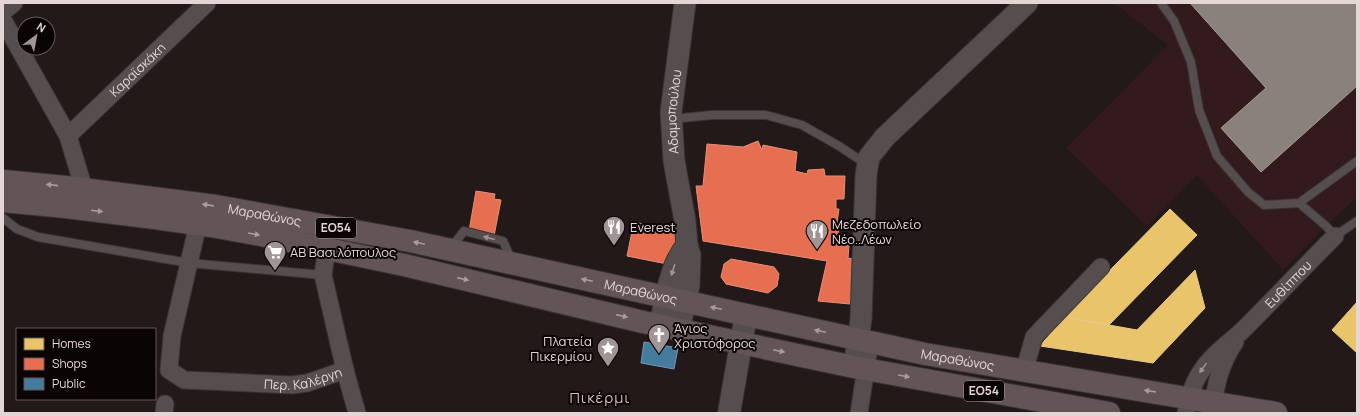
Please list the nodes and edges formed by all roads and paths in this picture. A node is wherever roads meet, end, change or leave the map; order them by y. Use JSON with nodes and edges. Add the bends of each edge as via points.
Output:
{"nodes":[{"id":1,"x":14,"y":3,"type":"edge"},
{"id":2,"x":207,"y":3,"type":"edge"},
{"id":3,"x":685,"y":3,"type":"edge"},
{"id":4,"x":1027,"y":3,"type":"edge"},
{"id":5,"x":1161,"y":3,"type":"edge"},
{"id":6,"x":3,"y":12,"type":"edge"},
{"id":7,"x":3,"y":20,"type":"edge"},
{"id":8,"x":671,"y":119,"type":"junction"},
{"id":9,"x":68,"y":136,"type":"junction"},
{"id":10,"x":1357,"y":161,"type":"edge"},
{"id":11,"x":867,"y":165,"type":"junction"},
{"id":12,"x":3,"y":181,"type":"edge"},
{"id":13,"x":84,"y":189,"type":"junction"},
{"id":14,"x":3,"y":202,"type":"edge"},
{"id":15,"x":1299,"y":203,"type":"junction"},
{"id":16,"x":3,"y":218,"type":"edge"},
{"id":17,"x":1357,"y":221,"type":"edge"},
{"id":18,"x":198,"y":224,"type":"junction"},
{"id":19,"x":1335,"y":236,"type":"junction"},
{"id":20,"x":327,"y":248,"type":"junction"},
{"id":21,"x":189,"y":263,"type":"junction"},
{"id":22,"x":1101,"y":267,"type":"dead end"},
{"id":23,"x":323,"y":275,"type":"junction"},
{"id":24,"x":676,"y":300,"type":"junction"},
{"id":25,"x":746,"y":315,"type":"junction"},
{"id":26,"x":670,"y":328,"type":"junction"},
{"id":27,"x":1241,"y":331,"type":"junction"},
{"id":28,"x":864,"y":341,"type":"junction"},
{"id":29,"x":741,"y":343,"type":"junction"},
{"id":30,"x":860,"y":368,"type":"junction"},
{"id":31,"x":345,"y":370,"type":"junction"},
{"id":32,"x":1024,"y":370,"type":"junction"},
{"id":33,"x":1188,"y":405,"type":"edge"},
{"id":34,"x":1039,"y":407,"type":"edge"},
{"id":35,"x":1212,"y":407,"type":"edge"},
{"id":36,"x":357,"y":413,"type":"edge"},
{"id":37,"x":729,"y":413,"type":"edge"},
{"id":38,"x":858,"y":413,"type":"edge"},
{"id":39,"x":1109,"y":413,"type":"edge"},
{"id":40,"x":1276,"y":413,"type":"edge"}],
"edges":[{"from":1,"to":6,"type":"street"},
{"from":2,"to":9,"type":"street","name":"Καραϊσκάκη"},
{"from":3,"to":8,"type":"street","name":"Αδαμοπούλου"},
{"from":4,"to":11,"type":"street","via":[[884,137],[873,150]]},
{"from":5,"to":15,"type":"lane","via":[[1174,21],[1191,62],[1199,110],[1217,156],[1248,192],[1264,205]]},
{"from":7,"to":9,"type":"street"},
{"from":8,"to":11,"type":"lane","via":[[712,115],[766,115],[802,125]]},
{"from":8,"to":24,"type":"street","name":"Αδαμοπούλου","via":[[674,161],[687,245],[676,263]]},
{"from":9,"to":13,"type":"street"},
{"from":10,"to":15,"type":"lane"},
{"from":11,"to":28,"type":"street","via":[[861,319]]},
{"from":13,"to":12,"type":"main road","name":"Μαραθώνος","number":"ΕΟ54","one_way":true},
{"from":24,"to":13,"type":"main road","name":"Μαραθώνος","number":"ΕΟ54","one_way":true,"via":[[410,241],[216,206]]},
{"from":14,"to":18,"type":"main road","name":"Μαραθώνος","number":"ΕΟ54","one_way":true,"via":[[66,207]]},
{"from":15,"to":19,"type":"lane"},
{"from":16,"to":21,"type":"lane","via":[[32,236]]},
{"from":17,"to":19,"type":"lane"},
{"from":18,"to":20,"type":"main road","name":"Μαραθώνος","number":"ΕΟ54","one_way":true},
{"from":18,"to":21,"type":"street"},
{"from":19,"to":27,"type":"street","name":"Ευθίππου"},
{"from":20,"to":23,"type":"street","name":"Περ. Καλέργη"},
{"from":20,"to":26,"type":"main road","name":"Μαραθώνος","number":"ΕΟ54","one_way":true},
{"from":21,"to":23,"type":"lane"},
{"from":21,"to":31,"type":"street","name":"Περ. Καλέργη","via":[[172,336],[169,370],[184,380],[292,385],[307,383]]},
{"from":22,"to":32,"type":"street","via":[[1034,337]]},
{"from":23,"to":31,"type":"street","name":"Περ. Καλέργη"},
{"from":25,"to":24,"type":"main road","name":"Μαραθώνος","number":"ΕΟ54","one_way":true},
{"from":24,"to":26,"type":"street","name":"Αδαμοπούλου"},
{"from":28,"to":25,"type":"main road","name":"Μαραθώνος","number":"ΕΟ54","one_way":true},
{"from":25,"to":29,"type":"main road"},
{"from":26,"to":29,"type":"main road","name":"Μαραθώνος","number":"ΕΟ54"},
{"from":27,"to":33,"type":"street","name":"Ευθίππου","one_way":true,"via":[[1205,365],[1194,384]]},
{"from":27,"to":35,"type":"street","name":"Ευθίππου","via":[[1217,380]]},
{"from":28,"to":30,"type":"street"},
{"from":28,"to":32,"type":"main road","name":"Μαραθώνος","number":"ΕΟ54"},
{"from":29,"to":30,"type":"main road","name":"Μαραθώνος","number":"ΕΟ54","one_way":true},
{"from":29,"to":37,"type":"main road"},
{"from":30,"to":34,"type":"main road","name":"Μαραθώνος","number":"ΕΟ54","one_way":true},
{"from":30,"to":38,"type":"street"},
{"from":31,"to":36,"type":"street"},
{"from":33,"to":32,"type":"main road","name":"Μαραθώνος","number":"ΕΟ54","one_way":true},
{"from":33,"to":35,"type":"main road","name":"Μαραθώνος","number":"ΕΟ54"},
{"from":34,"to":39,"type":"main road","name":"Μαραθώνος","number":"ΕΟ54"},
{"from":35,"to":40,"type":"main road","name":"Μαραθώνος","number":"ΕΟ54"}]}
